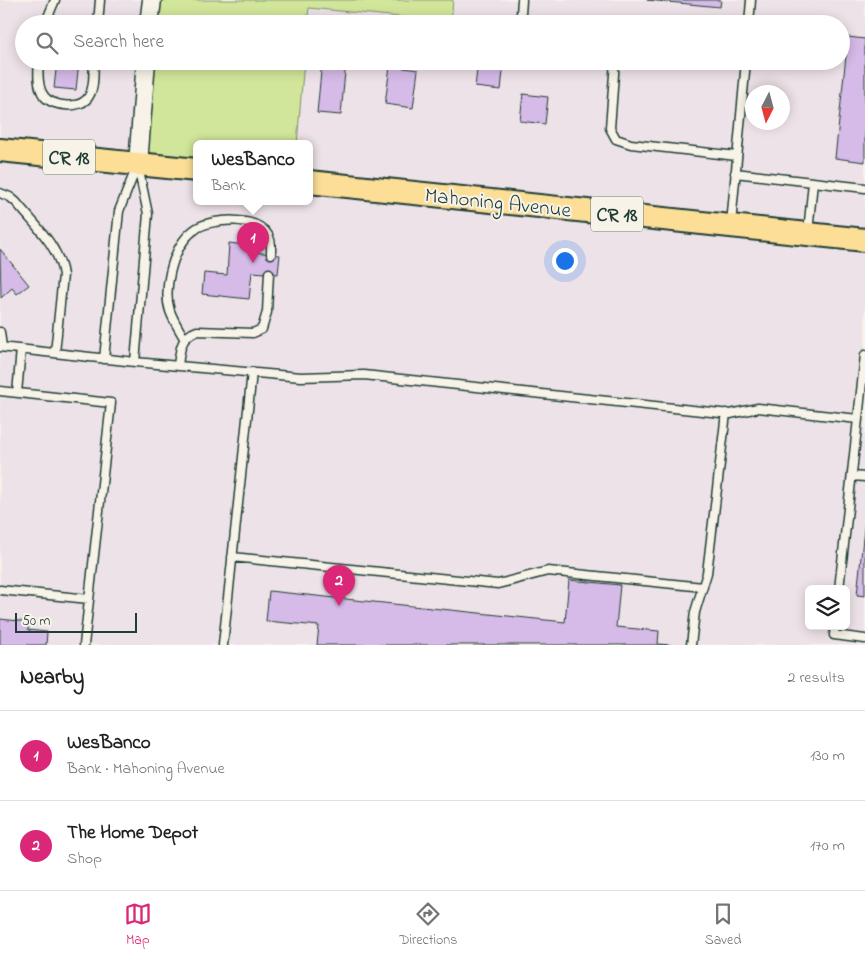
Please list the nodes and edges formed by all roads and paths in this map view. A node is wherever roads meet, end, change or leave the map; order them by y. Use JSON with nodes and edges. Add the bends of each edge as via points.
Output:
{"nodes":[{"id":1,"x":55,"y":0,"type":"edge"},
{"id":2,"x":100,"y":0,"type":"edge"},
{"id":3,"x":152,"y":0,"type":"edge"},
{"id":4,"x":522,"y":0,"type":"edge"},
{"id":5,"x":751,"y":0,"type":"edge"},
{"id":6,"x":49,"y":15,"type":"edge"},
{"id":7,"x":99,"y":15,"type":"edge"},
{"id":8,"x":150,"y":15,"type":"edge"},
{"id":9,"x":521,"y":15,"type":"edge"},
{"id":10,"x":750,"y":15,"type":"edge"},
{"id":11,"x":39,"y":70,"type":"edge"},
{"id":12,"x":93,"y":70,"type":"edge"},
{"id":13,"x":145,"y":70,"type":"edge"},
{"id":14,"x":614,"y":70,"type":"edge"},
{"id":15,"x":745,"y":70,"type":"edge"},
{"id":16,"x":0,"y":150,"type":"edge"},
{"id":17,"x":737,"y":156,"type":"junction"},
{"id":18,"x":138,"y":164,"type":"junction"},
{"id":19,"x":193,"y":170,"type":"edge"},
{"id":20,"x":735,"y":173,"type":"junction"},
{"id":21,"x":313,"y":182,"type":"edge"},
{"id":22,"x":813,"y":182,"type":"junction"},
{"id":23,"x":865,"y":188,"type":"edge"},
{"id":24,"x":0,"y":194,"type":"edge"},
{"id":25,"x":731,"y":226,"type":"junction"},
{"id":26,"x":808,"y":234,"type":"junction"},
{"id":27,"x":865,"y":240,"type":"edge"},
{"id":28,"x":271,"y":254,"type":"dead end"},
{"id":29,"x":269,"y":273,"type":"dead end"},
{"id":30,"x":0,"y":332,"type":"edge"},
{"id":31,"x":184,"y":338,"type":"junction"},
{"id":32,"x":1,"y":347,"type":"edge"},
{"id":33,"x":21,"y":349,"type":"junction"},
{"id":34,"x":56,"y":353,"type":"junction"},
{"id":35,"x":865,"y":355,"type":"edge"},
{"id":36,"x":104,"y":359,"type":"junction"},
{"id":37,"x":135,"y":362,"type":"junction"},
{"id":38,"x":178,"y":366,"type":"junction"},
{"id":39,"x":252,"y":372,"type":"junction"},
{"id":40,"x":0,"y":391,"type":"edge"},
{"id":41,"x":17,"y":393,"type":"junction"},
{"id":42,"x":726,"y":413,"type":"junction"},
{"id":43,"x":858,"y":419,"type":"junction"},
{"id":44,"x":852,"y":476,"type":"junction"},
{"id":45,"x":865,"y":477,"type":"edge"},
{"id":46,"x":232,"y":557,"type":"junction"},
{"id":47,"x":840,"y":585,"type":"edge"},
{"id":48,"x":703,"y":586,"type":"junction"},
{"id":49,"x":0,"y":590,"type":"edge"},
{"id":50,"x":89,"y":599,"type":"junction"},
{"id":51,"x":835,"y":630,"type":"edge"},
{"id":52,"x":865,"y":639,"type":"edge"},
{"id":53,"x":84,"y":645,"type":"edge"},
{"id":54,"x":223,"y":645,"type":"edge"},
{"id":55,"x":692,"y":645,"type":"edge"}],
"edges":[{"from":1,"to":6,"type":"lane"},
{"from":2,"to":7,"type":"lane"},
{"from":3,"to":8,"type":"street"},
{"from":4,"to":9,"type":"lane"},
{"from":5,"to":10,"type":"lane"},
{"from":11,"to":12,"type":"lane","via":[[44,97],[50,102],[75,105],[89,98]]},
{"from":13,"to":18,"type":"street"},
{"from":14,"to":17,"type":"lane","via":[[610,128],[616,139],[631,144]]},
{"from":15,"to":17,"type":"lane"},
{"from":16,"to":18,"type":"main road","number":"CR 18"},
{"from":17,"to":20,"type":"lane"},
{"from":18,"to":19,"type":"main road","number":"CR 18"},
{"from":18,"to":36,"type":"lane","via":[[119,210]]},
{"from":18,"to":37,"type":"lane","via":[[148,214]]},
{"from":20,"to":22,"type":"lane"},
{"from":20,"to":25,"type":"lane"},
{"from":21,"to":25,"type":"main road","name":"Mahoning Avenue","number":"CR 18"},
{"from":22,"to":23,"type":"lane"},
{"from":22,"to":26,"type":"lane"},
{"from":24,"to":34,"type":"lane","via":[[10,196],[16,202],[62,263]]},
{"from":25,"to":26,"type":"main road","name":"Mahoning Avenue","number":"CR 18"},
{"from":26,"to":27,"type":"main road","name":"Mahoning Avenue","number":"CR 18"},
{"from":28,"to":31,"type":"lane","via":[[268,235],[261,228],[222,219],[196,228],[173,260],[167,298],[170,312]]},
{"from":29,"to":31,"type":"lane","via":[[262,330],[253,333],[197,331]]},
{"from":30,"to":32,"type":"lane"},
{"from":31,"to":38,"type":"lane"},
{"from":32,"to":33,"type":"lane"},
{"from":33,"to":34,"type":"lane"},
{"from":33,"to":41,"type":"lane"},
{"from":34,"to":36,"type":"lane"},
{"from":35,"to":43,"type":"lane"},
{"from":36,"to":37,"type":"lane"},
{"from":37,"to":38,"type":"lane"},
{"from":38,"to":39,"type":"lane"},
{"from":39,"to":42,"type":"lane","via":[[305,377],[364,375]]},
{"from":39,"to":46,"type":"lane"},
{"from":40,"to":41,"type":"lane"},
{"from":41,"to":50,"type":"lane","via":[[111,403]]},
{"from":42,"to":43,"type":"lane","via":[[758,408]]},
{"from":42,"to":48,"type":"lane"},
{"from":43,"to":44,"type":"lane"},
{"from":44,"to":45,"type":"lane"},
{"from":44,"to":47,"type":"lane"},
{"from":46,"to":48,"type":"lane","via":[[498,584],[548,571]]},
{"from":46,"to":54,"type":"lane"},
{"from":48,"to":55,"type":"lane","via":[[695,612]]},
{"from":49,"to":50,"type":"lane"},
{"from":50,"to":53,"type":"lane"},
{"from":51,"to":52,"type":"lane","via":[[834,636]]}]}
